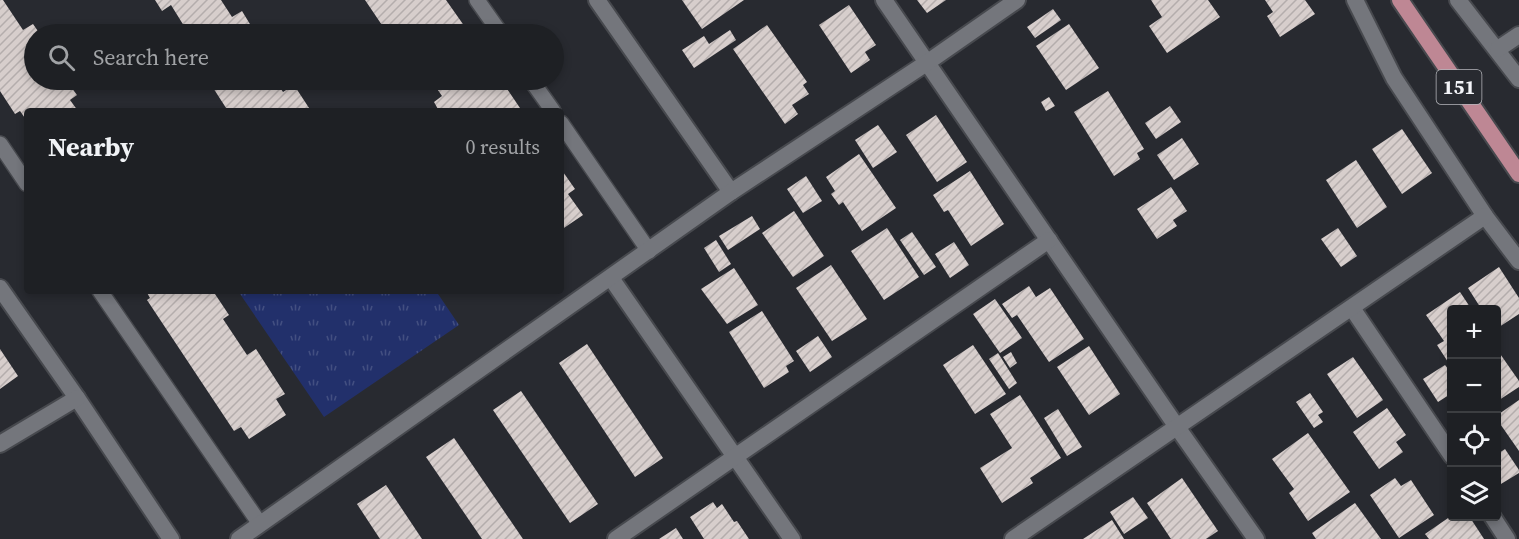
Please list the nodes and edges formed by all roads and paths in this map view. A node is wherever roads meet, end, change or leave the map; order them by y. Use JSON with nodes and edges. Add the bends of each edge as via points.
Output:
{"nodes":[{"id":1,"x":477,"y":0,"type":"edge"},
{"id":2,"x":597,"y":0,"type":"edge"},
{"id":3,"x":884,"y":0,"type":"edge"},
{"id":4,"x":1017,"y":0,"type":"edge"},
{"id":5,"x":1355,"y":0,"type":"edge"},
{"id":6,"x":1400,"y":0,"type":"edge"},
{"id":7,"x":1458,"y":0,"type":"edge"},
{"id":8,"x":494,"y":24,"type":"edge"},
{"id":9,"x":1519,"y":35,"type":"edge"},
{"id":10,"x":1498,"y":49,"type":"junction"},
{"id":11,"x":928,"y":62,"type":"junction"},
{"id":12,"x":1519,"y":79,"type":"edge"},
{"id":13,"x":538,"y":90,"type":"edge"},
{"id":14,"x":551,"y":108,"type":"edge"},
{"id":15,"x":564,"y":127,"type":"edge"},
{"id":16,"x":0,"y":144,"type":"edge"},
{"id":17,"x":1519,"y":174,"type":"edge"},
{"id":18,"x":24,"y":180,"type":"edge"},
{"id":19,"x":731,"y":192,"type":"junction"},
{"id":20,"x":1485,"y":216,"type":"junction"},
{"id":21,"x":1048,"y":240,"type":"junction"},
{"id":22,"x":649,"y":250,"type":"junction"},
{"id":23,"x":1519,"y":261,"type":"edge"},
{"id":24,"x":610,"y":278,"type":"junction"},
{"id":25,"x":0,"y":288,"type":"edge"},
{"id":26,"x":102,"y":294,"type":"edge"},
{"id":27,"x":1352,"y":308,"type":"junction"},
{"id":28,"x":77,"y":398,"type":"junction"},
{"id":29,"x":1177,"y":427,"type":"junction"},
{"id":30,"x":0,"y":444,"type":"edge"},
{"id":31,"x":1447,"y":449,"type":"edge"},
{"id":32,"x":735,"y":456,"type":"junction"},
{"id":33,"x":1495,"y":521,"type":"edge"},
{"id":34,"x":260,"y":524,"type":"junction"},
{"id":35,"x":171,"y":539,"type":"edge"},
{"id":36,"x":239,"y":539,"type":"edge"},
{"id":37,"x":616,"y":539,"type":"edge"},
{"id":38,"x":792,"y":539,"type":"edge"},
{"id":39,"x":1013,"y":539,"type":"edge"},
{"id":40,"x":1256,"y":539,"type":"edge"},
{"id":41,"x":1507,"y":539,"type":"edge"}],
"edges":[{"from":1,"to":8,"type":"lane"},
{"from":2,"to":19,"type":"street"},
{"from":3,"to":11,"type":"street"},
{"from":4,"to":11,"type":"street"},
{"from":5,"to":20,"type":"street","via":[[1394,78]]},
{"from":6,"to":17,"type":"main road","number":"151"},
{"from":7,"to":10,"type":"street"},
{"from":9,"to":10,"type":"street"},
{"from":10,"to":12,"type":"street"},
{"from":11,"to":19,"type":"street"},
{"from":11,"to":21,"type":"street"},
{"from":13,"to":14,"type":"lane"},
{"from":15,"to":22,"type":"lane"},
{"from":16,"to":18,"type":"lane"},
{"from":19,"to":22,"type":"street"},
{"from":20,"to":23,"type":"street"},
{"from":20,"to":27,"type":"street"},
{"from":21,"to":29,"type":"street"},
{"from":21,"to":32,"type":"street"},
{"from":22,"to":24,"type":"street"},
{"from":24,"to":32,"type":"street"},
{"from":24,"to":34,"type":"street"},
{"from":25,"to":28,"type":"street"},
{"from":26,"to":34,"type":"lane"},
{"from":27,"to":29,"type":"street"},
{"from":27,"to":31,"type":"street"},
{"from":28,"to":30,"type":"street"},
{"from":28,"to":35,"type":"street"},
{"from":29,"to":39,"type":"street"},
{"from":29,"to":40,"type":"street"},
{"from":32,"to":37,"type":"street"},
{"from":32,"to":38,"type":"street"},
{"from":33,"to":41,"type":"street"},
{"from":34,"to":36,"type":"street"}]}
